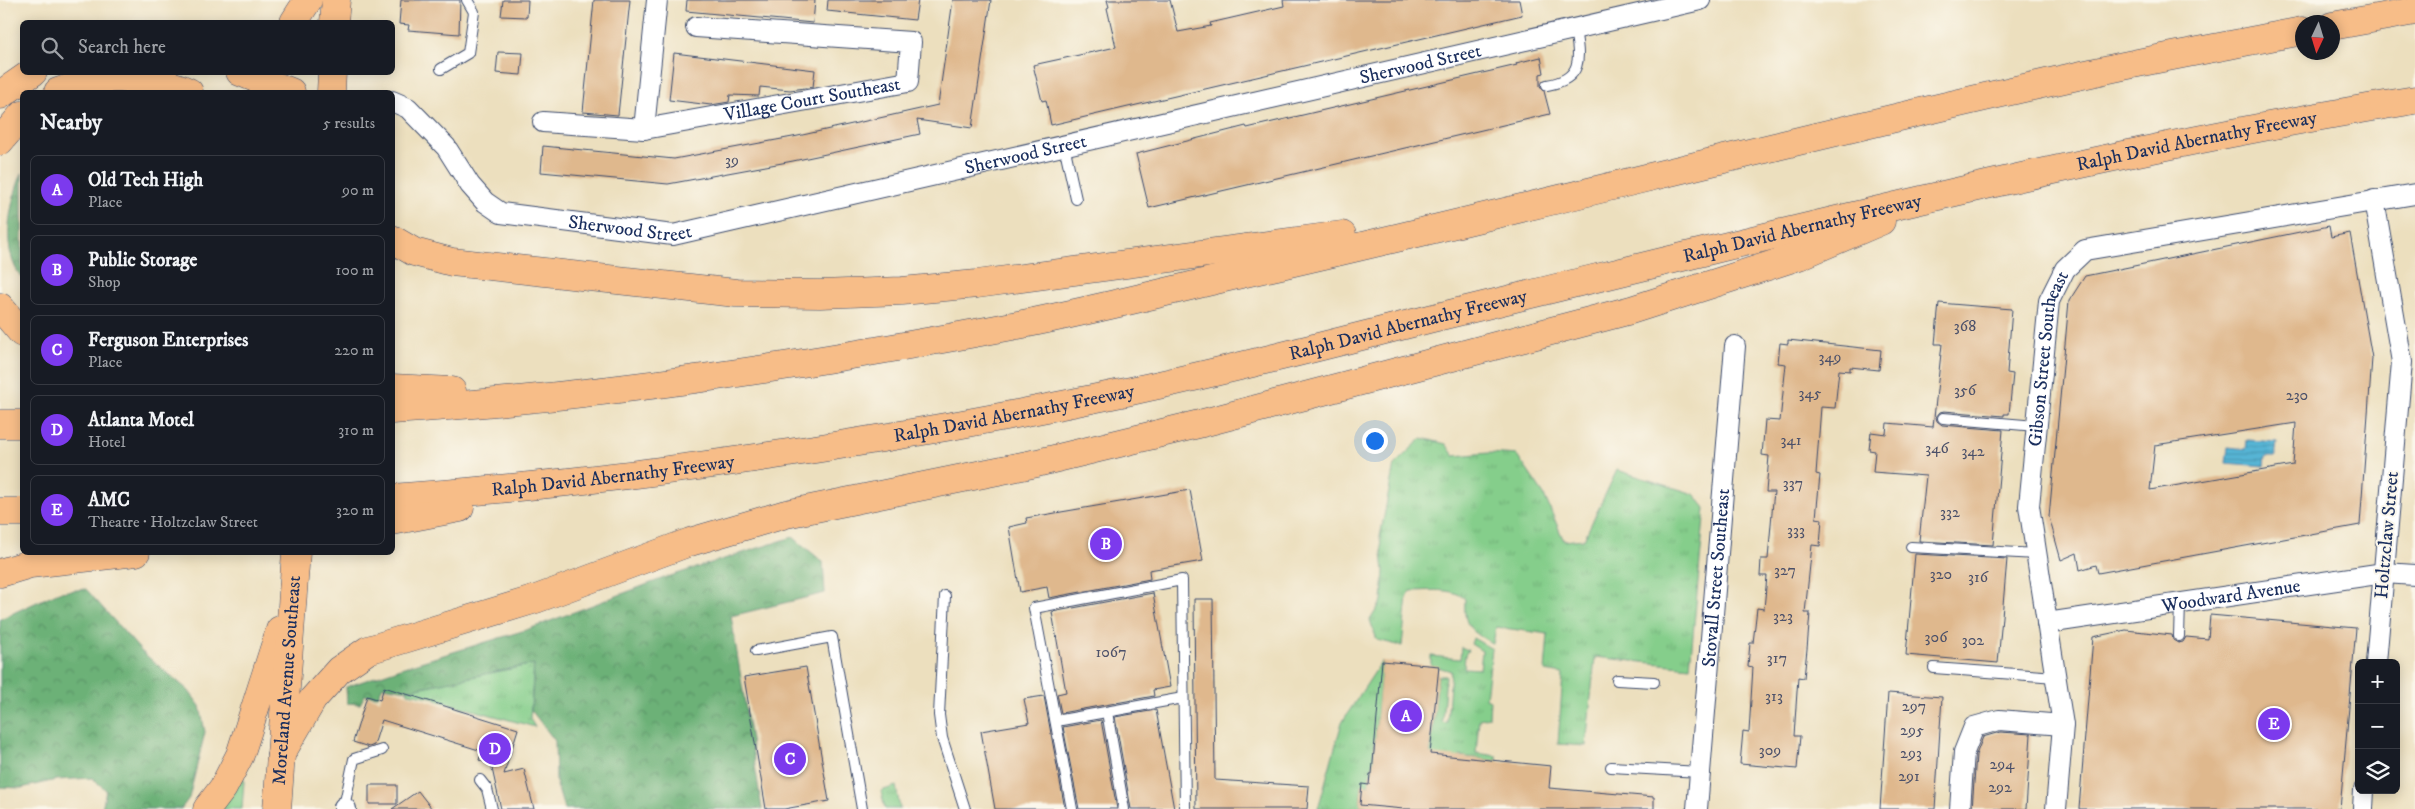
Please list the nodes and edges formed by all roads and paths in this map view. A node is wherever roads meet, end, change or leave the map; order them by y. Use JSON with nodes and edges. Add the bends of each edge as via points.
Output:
{"nodes":[{"id":1,"x":308,"y":0,"type":"edge"},
{"id":2,"x":336,"y":0,"type":"edge"},
{"id":3,"x":467,"y":0,"type":"edge"},
{"id":4,"x":657,"y":0,"type":"edge"},
{"id":5,"x":1700,"y":0,"type":"edge"},
{"id":6,"x":2415,"y":11,"type":"edge"},
{"id":7,"x":295,"y":20,"type":"edge"},
{"id":8,"x":334,"y":20,"type":"edge"},
{"id":9,"x":2340,"y":25,"type":"edge"},
{"id":10,"x":696,"y":27,"type":"dead end"},
{"id":11,"x":1575,"y":29,"type":"junction"},
{"id":12,"x":2295,"y":32,"type":"edge"},
{"id":13,"x":441,"y":69,"type":"dead end"},
{"id":14,"x":29,"y":75,"type":"edge"},
{"id":15,"x":248,"y":75,"type":"edge"},
{"id":16,"x":332,"y":75,"type":"edge"},
{"id":17,"x":1547,"y":85,"type":"dead end"},
{"id":18,"x":64,"y":90,"type":"edge"},
{"id":19,"x":183,"y":90,"type":"edge"},
{"id":20,"x":286,"y":90,"type":"edge"},
{"id":21,"x":331,"y":90,"type":"edge"},
{"id":22,"x":0,"y":95,"type":"edge"},
{"id":23,"x":2415,"y":100,"type":"edge"},
{"id":24,"x":395,"y":102,"type":"edge"},
{"id":25,"x":20,"y":117,"type":"edge"},
{"id":26,"x":543,"y":122,"type":"dead end"},
{"id":27,"x":644,"y":129,"type":"junction"},
{"id":28,"x":0,"y":140,"type":"edge"},
{"id":29,"x":1064,"y":145,"type":"junction"},
{"id":30,"x":2415,"y":194,"type":"edge"},
{"id":31,"x":1932,"y":197,"type":"junction"},
{"id":32,"x":1076,"y":199,"type":"dead end"},
{"id":33,"x":2374,"y":200,"type":"junction"},
{"id":34,"x":1507,"y":213,"type":"junction"},
{"id":35,"x":395,"y":242,"type":"edge"},
{"id":36,"x":0,"y":307,"type":"edge"},
{"id":37,"x":20,"y":331,"type":"edge"},
{"id":38,"x":1735,"y":346,"type":"dead end"},
{"id":39,"x":395,"y":388,"type":"edge"},
{"id":40,"x":561,"y":396,"type":"junction"},
{"id":41,"x":395,"y":410,"type":"edge"},
{"id":42,"x":1943,"y":418,"type":"dead end"},
{"id":43,"x":0,"y":424,"type":"edge"},
{"id":44,"x":20,"y":424,"type":"edge"},
{"id":45,"x":2036,"y":426,"type":"junction"},
{"id":46,"x":620,"y":477,"type":"junction"},
{"id":47,"x":395,"y":498,"type":"edge"},
{"id":48,"x":0,"y":512,"type":"edge"},
{"id":49,"x":20,"y":512,"type":"edge"},
{"id":50,"x":395,"y":520,"type":"edge"},
{"id":51,"x":1911,"y":546,"type":"dead end"},
{"id":52,"x":2036,"y":554,"type":"junction"},
{"id":53,"x":110,"y":555,"type":"edge"},
{"id":54,"x":296,"y":555,"type":"edge"},
{"id":55,"x":0,"y":573,"type":"edge"},
{"id":56,"x":2384,"y":573,"type":"junction"},
{"id":57,"x":2415,"y":575,"type":"edge"},
{"id":58,"x":293,"y":590,"type":"junction"},
{"id":59,"x":944,"y":596,"type":"dead end"},
{"id":60,"x":2180,"y":603,"type":"junction"},
{"id":61,"x":2047,"y":623,"type":"junction"},
{"id":62,"x":2178,"y":636,"type":"dead end"},
{"id":63,"x":756,"y":651,"type":"dead end"},
{"id":64,"x":2376,"y":659,"type":"edge"},
{"id":65,"x":1934,"y":668,"type":"dead end"},
{"id":66,"x":2056,"y":677,"type":"junction"},
{"id":67,"x":1617,"y":680,"type":"dead end"},
{"id":68,"x":1654,"y":682,"type":"dead end"},
{"id":69,"x":1183,"y":698,"type":"junction"},
{"id":70,"x":1107,"y":712,"type":"junction"},
{"id":71,"x":1056,"y":721,"type":"junction"},
{"id":72,"x":2063,"y":725,"type":"junction"},
{"id":73,"x":382,"y":750,"type":"dead end"},
{"id":74,"x":281,"y":754,"type":"junction"},
{"id":75,"x":1611,"y":767,"type":"dead end"},
{"id":76,"x":1700,"y":772,"type":"junction"},
{"id":77,"x":480,"y":780,"type":"dead end"},
{"id":78,"x":2364,"y":794,"type":"edge"},
{"id":79,"x":345,"y":808,"type":"edge"},
{"id":80,"x":207,"y":809,"type":"edge"},
{"id":81,"x":278,"y":809,"type":"edge"},
{"id":82,"x":492,"y":809,"type":"edge"},
{"id":83,"x":862,"y":809,"type":"edge"},
{"id":84,"x":966,"y":809,"type":"edge"},
{"id":85,"x":1072,"y":809,"type":"edge"},
{"id":86,"x":1124,"y":809,"type":"edge"},
{"id":87,"x":1185,"y":809,"type":"edge"},
{"id":88,"x":1697,"y":809,"type":"edge"},
{"id":89,"x":1960,"y":809,"type":"edge"},
{"id":90,"x":2056,"y":809,"type":"edge"},
{"id":91,"x":2363,"y":809,"type":"edge"}],
"edges":[{"from":1,"to":7,"type":"highway"},
{"from":2,"to":8,"type":"highway"},
{"from":3,"to":13,"type":"lane","via":[[474,12],[468,53]]},
{"from":4,"to":27,"type":"street"},
{"from":5,"to":11,"type":"street","name":"Sherwood Street"},
{"from":6,"to":9,"type":"highway"},
{"from":10,"to":27,"type":"street","name":"Village Court Southeast","via":[[911,42],[908,82]]},
{"from":11,"to":17,"type":"lane","via":[[1578,61],[1574,71],[1563,82]]},
{"from":11,"to":29,"type":"street","name":"Sherwood Street"},
{"from":12,"to":34,"type":"highway","via":[[2057,80]]},
{"from":14,"to":22,"type":"highway"},
{"from":15,"to":20,"type":"highway"},
{"from":16,"to":21,"type":"highway"},
{"from":18,"to":19,"type":"highway","via":[[115,78],[158,82]]},
{"from":23,"to":31,"type":"highway","name":"Ralph David Abernathy Freeway","via":[[2293,120]]},
{"from":24,"to":29,"type":"street","name":"Sherwood Street","via":[[408,108],[446,147],[470,186],[501,213],[673,235]]},
{"from":25,"to":28,"type":"highway"},
{"from":26,"to":27,"type":"street","name":"Village Court Southeast"},
{"from":29,"to":32,"type":"lane"},
{"from":30,"to":33,"type":"street","name":"Gibson Street Southeast"},
{"from":31,"to":46,"type":"highway","name":"Ralph David Abernathy Freeway","via":[[1136,390],[897,438]]},
{"from":31,"to":74,"type":"highway","via":[[1852,236],[1799,256],[1631,310],[1085,452],[786,514],[690,542],[512,608],[377,646],[344,666],[312,699]]},
{"from":33,"to":45,"type":"street","name":"Gibson Street Southeast","via":[[2085,250],[2065,269],[2049,301]]},
{"from":33,"to":56,"type":"street","name":"Holtzclaw Street","via":[[2402,362]]},
{"from":34,"to":35,"type":"highway","via":[[977,284],[820,294],[736,293],[452,262],[414,252]]},
{"from":34,"to":40,"type":"highway","via":[[1026,323],[795,363]]},
{"from":36,"to":37,"type":"highway"},
{"from":38,"to":76,"type":"street","name":"Stovall Street Southeast"},
{"from":39,"to":40,"type":"highway"},
{"from":40,"to":41,"type":"highway"},
{"from":42,"to":45,"type":"lane"},
{"from":43,"to":44,"type":"highway"},
{"from":45,"to":52,"type":"street","name":"Gibson Street Southeast","via":[[2029,506]]},
{"from":46,"to":47,"type":"highway","name":"Ralph David Abernathy Freeway"},
{"from":46,"to":50,"type":"highway"},
{"from":48,"to":49,"type":"highway"},
{"from":51,"to":52,"type":"lane"},
{"from":52,"to":61,"type":"street","name":"Gibson Street Southeast"},
{"from":53,"to":55,"type":"highway","via":[[30,564]]},
{"from":54,"to":58,"type":"highway","name":"Moreland Avenue Southeast"},
{"from":56,"to":57,"type":"street","name":"Woodward Avenue"},
{"from":56,"to":60,"type":"street","name":"Woodward Avenue"},
{"from":56,"to":64,"type":"street","name":"Holtzclaw Street"},
{"from":58,"to":74,"type":"highway","name":"Moreland Avenue Southeast"},
{"from":58,"to":80,"type":"highway","via":[[240,755],[223,788]]},
{"from":59,"to":84,"type":"lane","via":[[939,715],[942,738]]},
{"from":60,"to":61,"type":"street","name":"Woodward Avenue"},
{"from":60,"to":62,"type":"lane"},
{"from":61,"to":66,"type":"street","name":"Gibson Street Southeast"},
{"from":63,"to":83,"type":"lane","via":[[832,637]]},
{"from":65,"to":66,"type":"lane"},
{"from":66,"to":72,"type":"street","name":"Gibson Street Southeast"},
{"from":67,"to":68,"type":"lane"},
{"from":69,"to":70,"type":"lane"},
{"from":69,"to":71,"type":"lane","via":[[1182,580],[1034,608]]},
{"from":69,"to":87,"type":"lane"},
{"from":70,"to":71,"type":"lane"},
{"from":70,"to":86,"type":"lane"},
{"from":71,"to":85,"type":"lane"},
{"from":72,"to":89,"type":"street","via":[[1999,720],[1974,727],[1964,752]]},
{"from":72,"to":90,"type":"street","name":"Gibson Street Southeast"},
{"from":73,"to":79,"type":"lane","via":[[354,759]]},
{"from":74,"to":81,"type":"highway","name":"Moreland Avenue Southeast"},
{"from":75,"to":76,"type":"lane"},
{"from":76,"to":88,"type":"street","name":"Stovall Street Southeast"},
{"from":77,"to":82,"type":"lane","via":[[488,788]]},
{"from":78,"to":91,"type":"street"}]}
